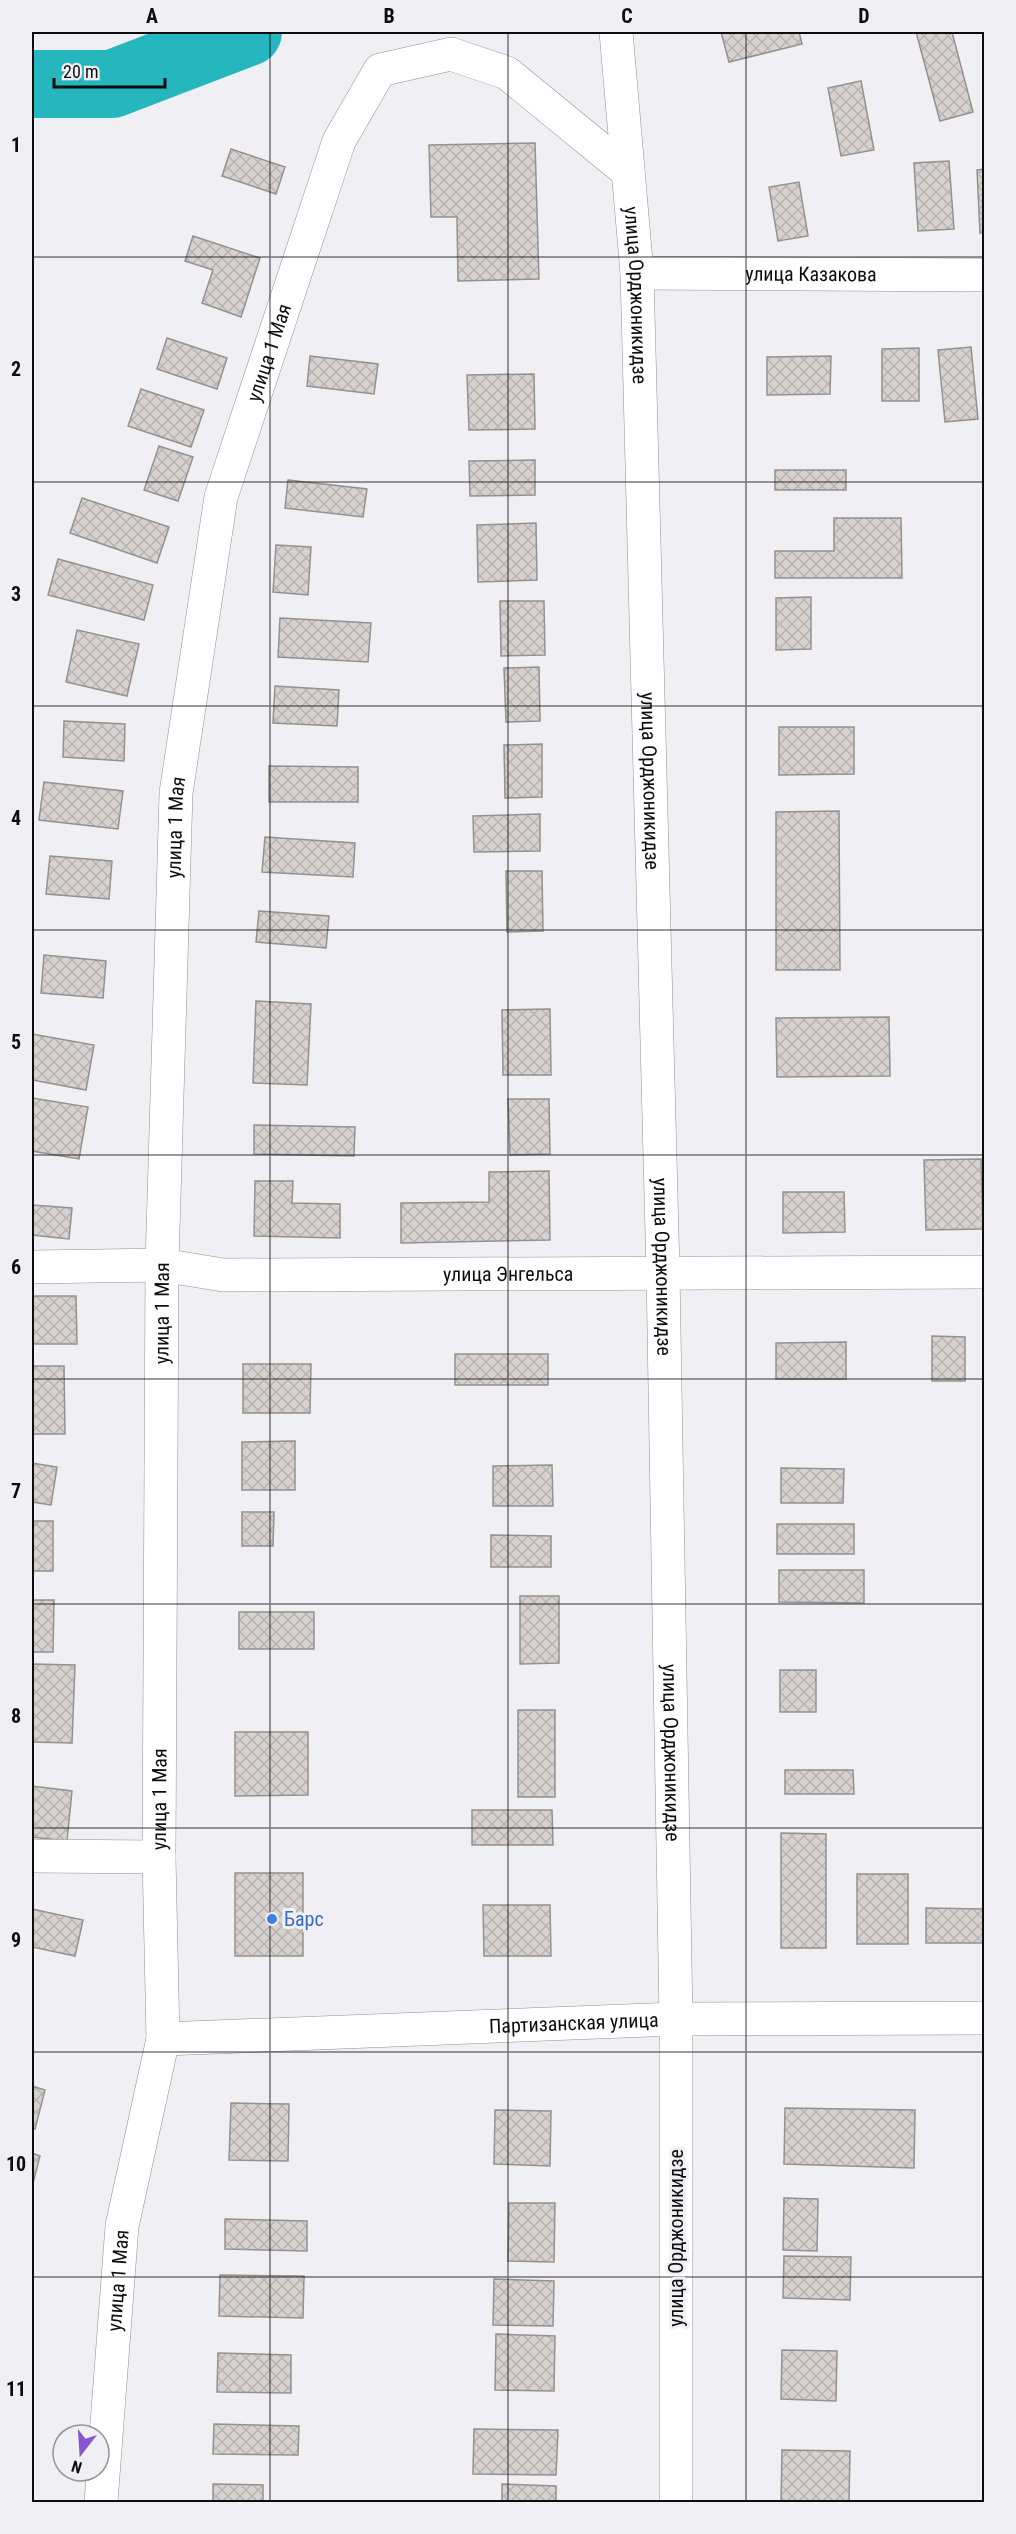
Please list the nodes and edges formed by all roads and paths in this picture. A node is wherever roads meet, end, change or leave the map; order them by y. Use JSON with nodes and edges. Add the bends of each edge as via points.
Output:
{"nodes":[{"id":1,"x":616,"y":32,"type":"edge"},
{"id":2,"x":628,"y":172,"type":"junction"},
{"id":3,"x":637,"y":273,"type":"junction"},
{"id":4,"x":984,"y":275,"type":"edge"},
{"id":5,"x":162,"y":1265,"type":"junction"},
{"id":6,"x":32,"y":1267,"type":"edge"},
{"id":7,"x":663,"y":1272,"type":"junction"},
{"id":8,"x":984,"y":1272,"type":"edge"},
{"id":9,"x":32,"y":1856,"type":"edge"},
{"id":10,"x":159,"y":1857,"type":"junction"},
{"id":11,"x":984,"y":2018,"type":"edge"},
{"id":12,"x":676,"y":2019,"type":"junction"},
{"id":13,"x":163,"y":2039,"type":"junction"},
{"id":14,"x":101,"y":2502,"type":"edge"},
{"id":15,"x":676,"y":2502,"type":"edge"}],
"edges":[{"from":1,"to":2,"type":"street","name":"улица Орджоникидзе"},
{"from":2,"to":3,"type":"street","name":"улица Орджоникидзе"},
{"from":2,"to":5,"type":"street","name":"улица 1 Мая","via":[[507,73],[451,54],[380,70],[339,141],[221,497],[176,793]]},
{"from":3,"to":4,"type":"street","name":"улица Казакова"},
{"from":3,"to":7,"type":"street","name":"улица Орджоникидзе"},
{"from":5,"to":6,"type":"street","name":"улица Энгельса"},
{"from":5,"to":7,"type":"street","name":"улица Энгельса","via":[[223,1275]]},
{"from":5,"to":10,"type":"street","name":"улица 1 Мая"},
{"from":7,"to":8,"type":"street","name":"улица Энгельса"},
{"from":7,"to":12,"type":"street","name":"улица Орджоникидзе"},
{"from":9,"to":10,"type":"street"},
{"from":10,"to":13,"type":"street","name":"улица 1 Мая"},
{"from":11,"to":12,"type":"street","name":"Партизанская улица"},
{"from":12,"to":13,"type":"street","name":"Партизанская улица"},
{"from":12,"to":15,"type":"street","name":"улица Орджоникидзе"},
{"from":13,"to":14,"type":"street","name":"улица 1 Мая","via":[[122,2226]]}]}
